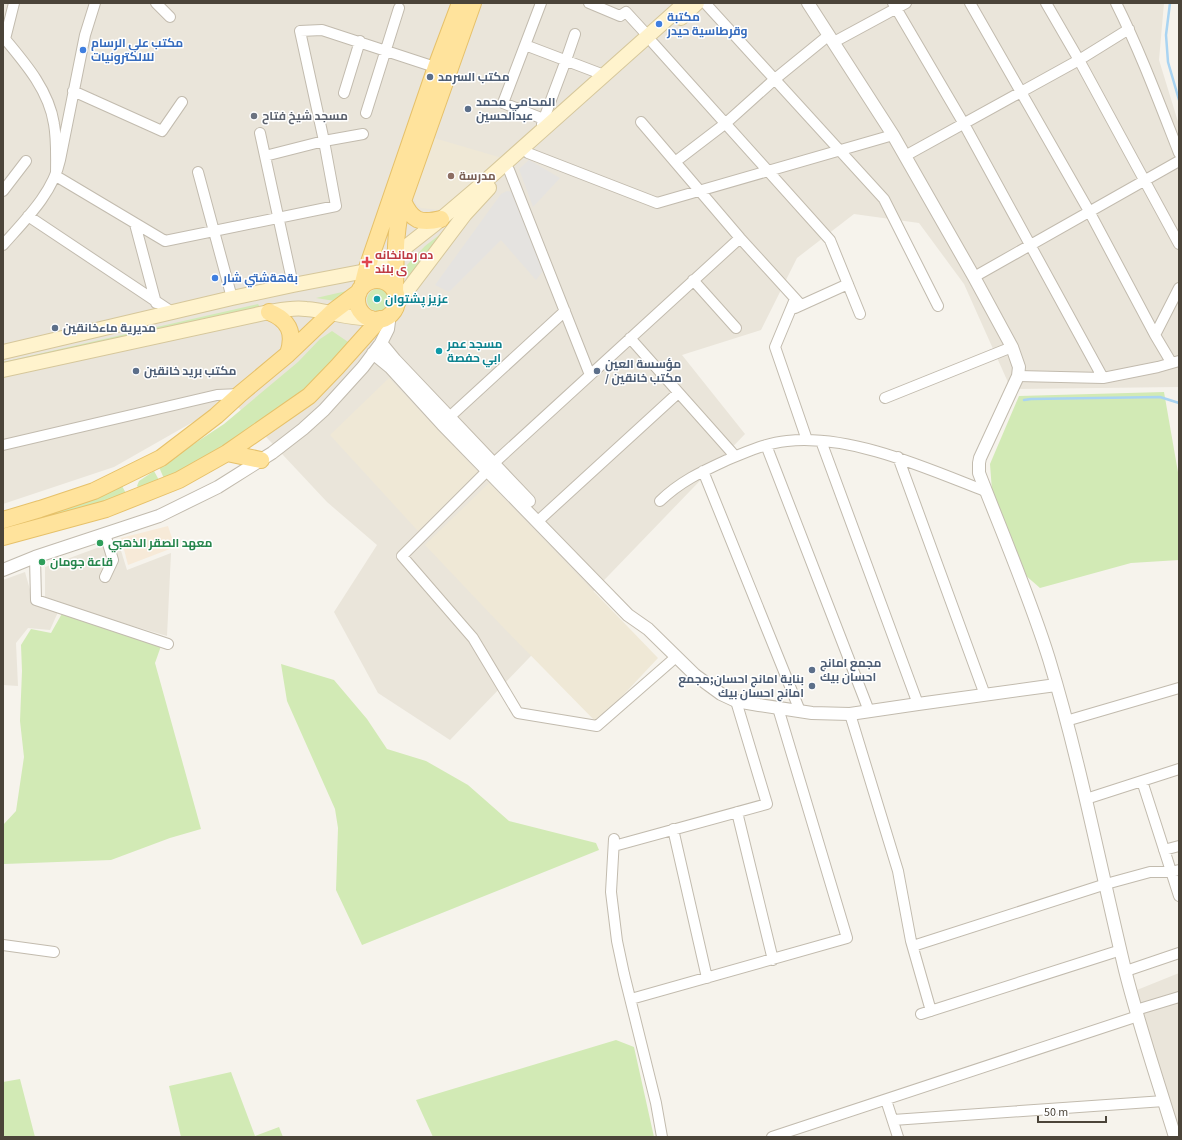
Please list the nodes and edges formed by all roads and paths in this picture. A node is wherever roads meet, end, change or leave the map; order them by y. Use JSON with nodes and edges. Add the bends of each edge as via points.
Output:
{"nodes":[{"id":1,"x":14,"y":3,"type":"edge"},
{"id":2,"x":95,"y":3,"type":"edge"},
{"id":3,"x":156,"y":3,"type":"edge"},
{"id":4,"x":460,"y":3,"type":"edge"},
{"id":5,"x":473,"y":3,"type":"edge"},
{"id":6,"x":541,"y":3,"type":"edge"},
{"id":7,"x":588,"y":3,"type":"edge"},
{"id":8,"x":685,"y":3,"type":"edge"},
{"id":9,"x":697,"y":3,"type":"edge"},
{"id":10,"x":706,"y":3,"type":"edge"},
{"id":11,"x":808,"y":3,"type":"edge"},
{"id":12,"x":906,"y":3,"type":"edge"},
{"id":13,"x":970,"y":3,"type":"edge"},
{"id":14,"x":1046,"y":3,"type":"edge"},
{"id":15,"x":1116,"y":3,"type":"edge"},
{"id":16,"x":894,"y":6,"type":"edge"},
{"id":17,"x":399,"y":8,"type":"dead end"},
{"id":18,"x":170,"y":17,"type":"dead end"},
{"id":19,"x":1129,"y":29,"type":"junction"},
{"id":20,"x":575,"y":34,"type":"dead end"},
{"id":21,"x":831,"y":38,"type":"junction"},
{"id":22,"x":650,"y":40,"type":"junction"},
{"id":23,"x":360,"y":41,"type":"junction"},
{"id":24,"x":525,"y":45,"type":"junction"},
{"id":25,"x":386,"y":50,"type":"junction"},
{"id":26,"x":566,"y":60,"type":"junction"},
{"id":27,"x":1079,"y":60,"type":"junction"},
{"id":28,"x":442,"y":69,"type":"junction"},
{"id":29,"x":604,"y":75,"type":"junction"},
{"id":30,"x":775,"y":79,"type":"junction"},
{"id":31,"x":73,"y":92,"type":"junction"},
{"id":32,"x":1021,"y":92,"type":"junction"},
{"id":33,"x":344,"y":93,"type":"dead end"},
{"id":34,"x":182,"y":102,"type":"dead end"},
{"id":35,"x":366,"y":112,"type":"dead end"},
{"id":36,"x":547,"y":120,"type":"junction"},
{"id":37,"x":641,"y":122,"type":"dead end"},
{"id":38,"x":726,"y":123,"type":"junction"},
{"id":39,"x":964,"y":124,"type":"junction"},
{"id":40,"x":260,"y":133,"type":"dead end"},
{"id":41,"x":363,"y":134,"type":"dead end"},
{"id":42,"x":893,"y":134,"type":"junction"},
{"id":43,"x":324,"y":141,"type":"junction"},
{"id":44,"x":839,"y":150,"type":"junction"},
{"id":45,"x":528,"y":153,"type":"junction"},
{"id":46,"x":1179,"y":153,"type":"edge"},
{"id":47,"x":265,"y":156,"type":"junction"},
{"id":48,"x":905,"y":156,"type":"junction"},
{"id":49,"x":1179,"y":160,"type":"edge"},
{"id":50,"x":26,"y":161,"type":"dead end"},
{"id":51,"x":675,"y":162,"type":"junction"},
{"id":52,"x":508,"y":170,"type":"junction"},
{"id":53,"x":768,"y":171,"type":"junction"},
{"id":54,"x":198,"y":172,"type":"dead end"},
{"id":55,"x":56,"y":176,"type":"junction"},
{"id":56,"x":1144,"y":180,"type":"junction"},
{"id":57,"x":3,"y":191,"type":"edge"},
{"id":58,"x":700,"y":191,"type":"junction"},
{"id":59,"x":403,"y":202,"type":"junction"},
{"id":60,"x":1089,"y":211,"type":"junction"},
{"id":61,"x":28,"y":216,"type":"junction"},
{"id":62,"x":279,"y":217,"type":"junction"},
{"id":63,"x":441,"y":219,"type":"junction"},
{"id":64,"x":135,"y":224,"type":"junction"},
{"id":65,"x":213,"y":231,"type":"junction"},
{"id":66,"x":155,"y":235,"type":"junction"},
{"id":67,"x":139,"y":238,"type":"junction"},
{"id":68,"x":740,"y":238,"type":"junction"},
{"id":69,"x":1031,"y":244,"type":"junction"},
{"id":70,"x":1179,"y":244,"type":"edge"},
{"id":71,"x":3,"y":245,"type":"edge"},
{"id":72,"x":395,"y":256,"type":"junction"},
{"id":73,"x":366,"y":271,"type":"junction"},
{"id":74,"x":974,"y":277,"type":"junction"},
{"id":75,"x":693,"y":280,"type":"junction"},
{"id":76,"x":848,"y":284,"type":"junction"},
{"id":77,"x":293,"y":285,"type":"junction"},
{"id":78,"x":1179,"y":288,"type":"edge"},
{"id":79,"x":361,"y":289,"type":"junction"},
{"id":80,"x":232,"y":298,"type":"junction"},
{"id":81,"x":155,"y":300,"type":"junction"},
{"id":82,"x":798,"y":302,"type":"junction"},
{"id":83,"x":938,"y":306,"type":"dead end"},
{"id":84,"x":387,"y":309,"type":"junction"},
{"id":85,"x":565,"y":311,"type":"junction"},
{"id":86,"x":269,"y":312,"type":"junction"},
{"id":87,"x":165,"y":313,"type":"junction"},
{"id":88,"x":331,"y":313,"type":"junction"},
{"id":89,"x":860,"y":314,"type":"dead end"},
{"id":90,"x":736,"y":328,"type":"dead end"},
{"id":91,"x":1155,"y":335,"type":"junction"},
{"id":92,"x":630,"y":338,"type":"junction"},
{"id":93,"x":381,"y":343,"type":"junction"},
{"id":94,"x":1012,"y":347,"type":"junction"},
{"id":95,"x":3,"y":352,"type":"edge"},
{"id":96,"x":373,"y":353,"type":"junction"},
{"id":97,"x":288,"y":354,"type":"junction"},
{"id":98,"x":1175,"y":362,"type":"edge"},
{"id":99,"x":3,"y":370,"type":"edge"},
{"id":100,"x":590,"y":375,"type":"junction"},
{"id":101,"x":1018,"y":376,"type":"junction"},
{"id":102,"x":1103,"y":378,"type":"junction"},
{"id":103,"x":678,"y":393,"type":"junction"},
{"id":104,"x":240,"y":394,"type":"junction"},
{"id":105,"x":885,"y":398,"type":"dead end"},
{"id":106,"x":446,"y":420,"type":"junction"},
{"id":107,"x":807,"y":440,"type":"junction"},
{"id":108,"x":821,"y":441,"type":"junction"},
{"id":109,"x":3,"y":445,"type":"edge"},
{"id":110,"x":766,"y":445,"type":"junction"},
{"id":111,"x":227,"y":453,"type":"junction"},
{"id":112,"x":735,"y":456,"type":"junction"},
{"id":113,"x":898,"y":457,"type":"junction"},
{"id":114,"x":262,"y":460,"type":"junction"},
{"id":115,"x":491,"y":467,"type":"junction"},
{"id":116,"x":703,"y":471,"type":"junction"},
{"id":117,"x":986,"y":491,"type":"junction"},
{"id":118,"x":660,"y":501,"type":"dead end"},
{"id":119,"x":541,"y":519,"type":"junction"},
{"id":120,"x":3,"y":520,"type":"edge"},
{"id":121,"x":105,"y":534,"type":"junction"},
{"id":122,"x":3,"y":538,"type":"edge"},
{"id":123,"x":35,"y":557,"type":"junction"},
{"id":124,"x":3,"y":570,"type":"edge"},
{"id":125,"x":105,"y":577,"type":"dead end"},
{"id":126,"x":168,"y":644,"type":"dead end"},
{"id":127,"x":676,"y":657,"type":"junction"},
{"id":128,"x":1056,"y":685,"type":"junction"},
{"id":129,"x":1179,"y":688,"type":"edge"},
{"id":130,"x":985,"y":695,"type":"junction"},
{"id":131,"x":736,"y":701,"type":"junction"},
{"id":132,"x":918,"y":704,"type":"junction"},
{"id":133,"x":778,"y":708,"type":"junction"},
{"id":134,"x":800,"y":711,"type":"junction"},
{"id":135,"x":869,"y":711,"type":"junction"},
{"id":136,"x":850,"y":714,"type":"junction"},
{"id":137,"x":1066,"y":721,"type":"junction"},
{"id":138,"x":1179,"y":769,"type":"edge"},
{"id":139,"x":1142,"y":781,"type":"junction"},
{"id":140,"x":1086,"y":799,"type":"junction"},
{"id":141,"x":738,"y":812,"type":"junction"},
{"id":142,"x":672,"y":829,"type":"junction"},
{"id":143,"x":1179,"y":846,"type":"edge"},
{"id":144,"x":1164,"y":850,"type":"junction"},
{"id":145,"x":1175,"y":871,"type":"edge"},
{"id":146,"x":1106,"y":884,"type":"junction"},
{"id":147,"x":1179,"y":896,"type":"edge"},
{"id":148,"x":3,"y":945,"type":"edge"},
{"id":149,"x":913,"y":946,"type":"junction"},
{"id":150,"x":1121,"y":950,"type":"junction"},
{"id":151,"x":54,"y":952,"type":"dead end"},
{"id":152,"x":1179,"y":953,"type":"edge"},
{"id":153,"x":773,"y":960,"type":"junction"},
{"id":154,"x":1126,"y":971,"type":"junction"},
{"id":155,"x":707,"y":978,"type":"junction"},
{"id":156,"x":1179,"y":997,"type":"edge"},
{"id":157,"x":631,"y":999,"type":"junction"},
{"id":158,"x":1137,"y":1013,"type":"junction"},
{"id":159,"x":886,"y":1100,"type":"junction"},
{"id":160,"x":1164,"y":1101,"type":"junction"},
{"id":161,"x":893,"y":1120,"type":"junction"},
{"id":162,"x":662,"y":1137,"type":"edge"},
{"id":163,"x":772,"y":1137,"type":"edge"},
{"id":164,"x":898,"y":1137,"type":"edge"},
{"id":165,"x":1175,"y":1137,"type":"edge"}],
"edges":[{"from":1,"to":55,"type":"street","via":[[5,39],[25,62],[49,105],[56,132]]},
{"from":2,"to":31,"type":"street","via":[[87,27]]},
{"from":3,"to":18,"type":"street"},
{"from":4,"to":28,"type":"main road"},
{"from":5,"to":28,"type":"main road"},
{"from":6,"to":24,"type":"street"},
{"from":7,"to":22,"type":"street","via":[[620,16],[626,12]]},
{"from":8,"to":22,"type":"main road"},
{"from":9,"to":22,"type":"main road"},
{"from":10,"to":30,"type":"street"},
{"from":11,"to":21,"type":"street"},
{"from":12,"to":16,"type":"street"},
{"from":13,"to":32,"type":"street"},
{"from":14,"to":27,"type":"street"},
{"from":15,"to":19,"type":"street"},
{"from":16,"to":21,"type":"street"},
{"from":16,"to":39,"type":"street"},
{"from":17,"to":25,"type":"street"},
{"from":19,"to":27,"type":"street"},
{"from":19,"to":46,"type":"street"},
{"from":20,"to":26,"type":"street"},
{"from":21,"to":30,"type":"street"},
{"from":21,"to":42,"type":"street"},
{"from":22,"to":29,"type":"main road"},
{"from":22,"to":38,"type":"street"},
{"from":22,"to":45,"type":"main road"},
{"from":23,"to":25,"type":"street"},
{"from":23,"to":33,"type":"street"},
{"from":23,"to":43,"type":"street","via":[[322,30],[300,30]]},
{"from":24,"to":26,"type":"street"},
{"from":24,"to":36,"type":"street","via":[[503,103]]},
{"from":25,"to":28,"type":"street"},
{"from":25,"to":35,"type":"street"},
{"from":26,"to":29,"type":"street"},
{"from":26,"to":36,"type":"street"},
{"from":27,"to":32,"type":"street"},
{"from":27,"to":56,"type":"street"},
{"from":28,"to":59,"type":"main road"},
{"from":28,"to":73,"type":"main road"},
{"from":29,"to":36,"type":"main road"},
{"from":30,"to":38,"type":"street"},
{"from":30,"to":44,"type":"street"},
{"from":31,"to":34,"type":"street","via":[[162,131]]},
{"from":31,"to":55,"type":"street"},
{"from":32,"to":39,"type":"street"},
{"from":32,"to":60,"type":"street"},
{"from":36,"to":63,"type":"main road","via":[[538,134]]},
{"from":37,"to":51,"type":"street"},
{"from":38,"to":51,"type":"street"},
{"from":38,"to":53,"type":"street"},
{"from":39,"to":48,"type":"street"},
{"from":39,"to":69,"type":"street"},
{"from":40,"to":47,"type":"street"},
{"from":41,"to":43,"type":"street"},
{"from":42,"to":44,"type":"street"},
{"from":42,"to":48,"type":"street"},
{"from":43,"to":47,"type":"street"},
{"from":43,"to":62,"type":"street","via":[[336,206]]},
{"from":44,"to":53,"type":"street"},
{"from":44,"to":83,"type":"street","via":[[884,199]]},
{"from":45,"to":52,"type":"main road"},
{"from":45,"to":58,"type":"street","via":[[657,203]]},
{"from":47,"to":62,"type":"street"},
{"from":48,"to":74,"type":"street"},
{"from":49,"to":56,"type":"street"},
{"from":50,"to":57,"type":"street"},
{"from":51,"to":58,"type":"street"},
{"from":52,"to":84,"type":"main road","via":[[465,214]]},
{"from":52,"to":85,"type":"street"},
{"from":53,"to":58,"type":"street"},
{"from":53,"to":76,"type":"street","via":[[830,240]]},
{"from":54,"to":65,"type":"street"},
{"from":55,"to":61,"type":"street"},
{"from":55,"to":64,"type":"street"},
{"from":56,"to":60,"type":"street"},
{"from":56,"to":70,"type":"street"},
{"from":58,"to":68,"type":"street"},
{"from":59,"to":63,"type":"main road","via":[[408,212],[417,220],[430,222]]},
{"from":59,"to":72,"type":"main road","via":[[398,219]]},
{"from":60,"to":69,"type":"street"},
{"from":60,"to":91,"type":"street"},
{"from":61,"to":71,"type":"street"},
{"from":61,"to":81,"type":"street"},
{"from":62,"to":65,"type":"street"},
{"from":62,"to":77,"type":"street"},
{"from":63,"to":72,"type":"main road"},
{"from":64,"to":66,"type":"street"},
{"from":64,"to":67,"type":"street"},
{"from":65,"to":66,"type":"street","via":[[165,241]]},
{"from":65,"to":80,"type":"street"},
{"from":66,"to":67,"type":"street"},
{"from":67,"to":81,"type":"street"},
{"from":68,"to":75,"type":"street"},
{"from":68,"to":82,"type":"street"},
{"from":69,"to":74,"type":"street"},
{"from":69,"to":102,"type":"street"},
{"from":72,"to":73,"type":"main road","via":[[384,264]]},
{"from":72,"to":84,"type":"main road"},
{"from":73,"to":77,"type":"main road"},
{"from":73,"to":79,"type":"main road"},
{"from":74,"to":94,"type":"street"},
{"from":75,"to":90,"type":"street"},
{"from":75,"to":92,"type":"street"},
{"from":76,"to":82,"type":"street"},
{"from":76,"to":89,"type":"street"},
{"from":77,"to":80,"type":"main road"},
{"from":78,"to":91,"type":"street"},
{"from":79,"to":84,"type":"main road","via":[[358,305],[366,315]]},
{"from":79,"to":84,"type":"main road","via":[[373,280],[380,280],[392,286]]},
{"from":79,"to":88,"type":"main road"},
{"from":80,"to":87,"type":"main road"},
{"from":81,"to":87,"type":"street"},
{"from":82,"to":107,"type":"street","via":[[791,310],[775,347]]},
{"from":84,"to":88,"type":"main road","via":[[351,318]]},
{"from":84,"to":93,"type":"street","via":[[388,329]]},
{"from":84,"to":111,"type":"main road","via":[[309,396]]},
{"from":85,"to":100,"type":"street"},
{"from":85,"to":106,"type":"street"},
{"from":86,"to":88,"type":"main road","via":[[305,308]]},
{"from":86,"to":97,"type":"main road","via":[[279,316],[291,333],[292,344]]},
{"from":86,"to":99,"type":"main road"},
{"from":87,"to":95,"type":"main road"},
{"from":88,"to":97,"type":"main road"},
{"from":91,"to":98,"type":"street"},
{"from":92,"to":100,"type":"street"},
{"from":92,"to":103,"type":"street"},
{"from":93,"to":96,"type":"street"},
{"from":93,"to":106,"type":"street"},
{"from":94,"to":101,"type":"street","via":[[1019,367]]},
{"from":94,"to":105,"type":"street"},
{"from":96,"to":106,"type":"street"},
{"from":96,"to":114,"type":"street","via":[[324,410]]},
{"from":97,"to":104,"type":"main road"},
{"from":98,"to":102,"type":"street"},
{"from":100,"to":115,"type":"street"},
{"from":101,"to":102,"type":"street"},
{"from":101,"to":117,"type":"street","via":[[979,463],[979,473]]},
{"from":103,"to":112,"type":"street"},
{"from":103,"to":119,"type":"street"},
{"from":104,"to":109,"type":"street","via":[[217,395]]},
{"from":104,"to":120,"type":"main road","via":[[161,458],[94,491]]},
{"from":106,"to":115,"type":"street"},
{"from":107,"to":108,"type":"street"},
{"from":107,"to":110,"type":"street"},
{"from":108,"to":113,"type":"street","via":[[846,444]]},
{"from":108,"to":132,"type":"street"},
{"from":110,"to":112,"type":"street"},
{"from":110,"to":135,"type":"street"},
{"from":111,"to":114,"type":"main road"},
{"from":111,"to":122,"type":"main road","via":[[179,480],[106,509]]},
{"from":112,"to":116,"type":"street"},
{"from":113,"to":117,"type":"street"},
{"from":113,"to":130,"type":"street"},
{"from":114,"to":121,"type":"street","via":[[177,508]]},
{"from":115,"to":119,"type":"street"},
{"from":115,"to":127,"type":"street","via":[[402,556],[473,638],[518,713],[597,726]]},
{"from":116,"to":118,"type":"street","via":[[680,484]]},
{"from":116,"to":134,"type":"street"},
{"from":117,"to":128,"type":"street","via":[[1034,612]]},
{"from":119,"to":127,"type":"street","via":[[635,610],[648,629]]},
{"from":121,"to":123,"type":"street"},
{"from":121,"to":125,"type":"street","via":[[113,560]]},
{"from":123,"to":124,"type":"street"},
{"from":123,"to":126,"type":"street","via":[[36,600]]},
{"from":127,"to":131,"type":"street","via":[[695,675],[721,694]]},
{"from":128,"to":130,"type":"street"},
{"from":128,"to":137,"type":"street"},
{"from":129,"to":137,"type":"street"},
{"from":130,"to":132,"type":"street"},
{"from":131,"to":133,"type":"street"},
{"from":131,"to":141,"type":"street","via":[[767,804]]},
{"from":132,"to":135,"type":"street"},
{"from":133,"to":134,"type":"street"},
{"from":133,"to":153,"type":"street","via":[[847,938]]},
{"from":134,"to":136,"type":"street"},
{"from":135,"to":136,"type":"street"},
{"from":136,"to":149,"type":"street","via":[[898,871]]},
{"from":137,"to":140,"type":"street"},
{"from":138,"to":139,"type":"street"},
{"from":139,"to":140,"type":"street"},
{"from":139,"to":144,"type":"street"},
{"from":140,"to":146,"type":"street"},
{"from":141,"to":142,"type":"street"},
{"from":141,"to":153,"type":"street"},
{"from":142,"to":155,"type":"street"},
{"from":142,"to":157,"type":"street","via":[[614,842],[611,892],[613,917]]},
{"from":143,"to":144,"type":"street"},
{"from":144,"to":145,"type":"street"},
{"from":145,"to":146,"type":"street","via":[[1150,872]]},
{"from":145,"to":147,"type":"street"},
{"from":146,"to":149,"type":"street"},
{"from":146,"to":150,"type":"street"},
{"from":148,"to":151,"type":"street"},
{"from":149,"to":150,"type":"street","via":[[926,1012]]},
{"from":150,"to":154,"type":"street"},
{"from":152,"to":154,"type":"street"},
{"from":153,"to":155,"type":"street"},
{"from":154,"to":158,"type":"street"},
{"from":155,"to":157,"type":"street"},
{"from":156,"to":158,"type":"street"},
{"from":157,"to":162,"type":"street"},
{"from":158,"to":159,"type":"street"},
{"from":158,"to":160,"type":"street"},
{"from":159,"to":161,"type":"street"},
{"from":159,"to":163,"type":"street"},
{"from":160,"to":161,"type":"street"},
{"from":160,"to":165,"type":"street"},
{"from":161,"to":164,"type":"street"}]}
